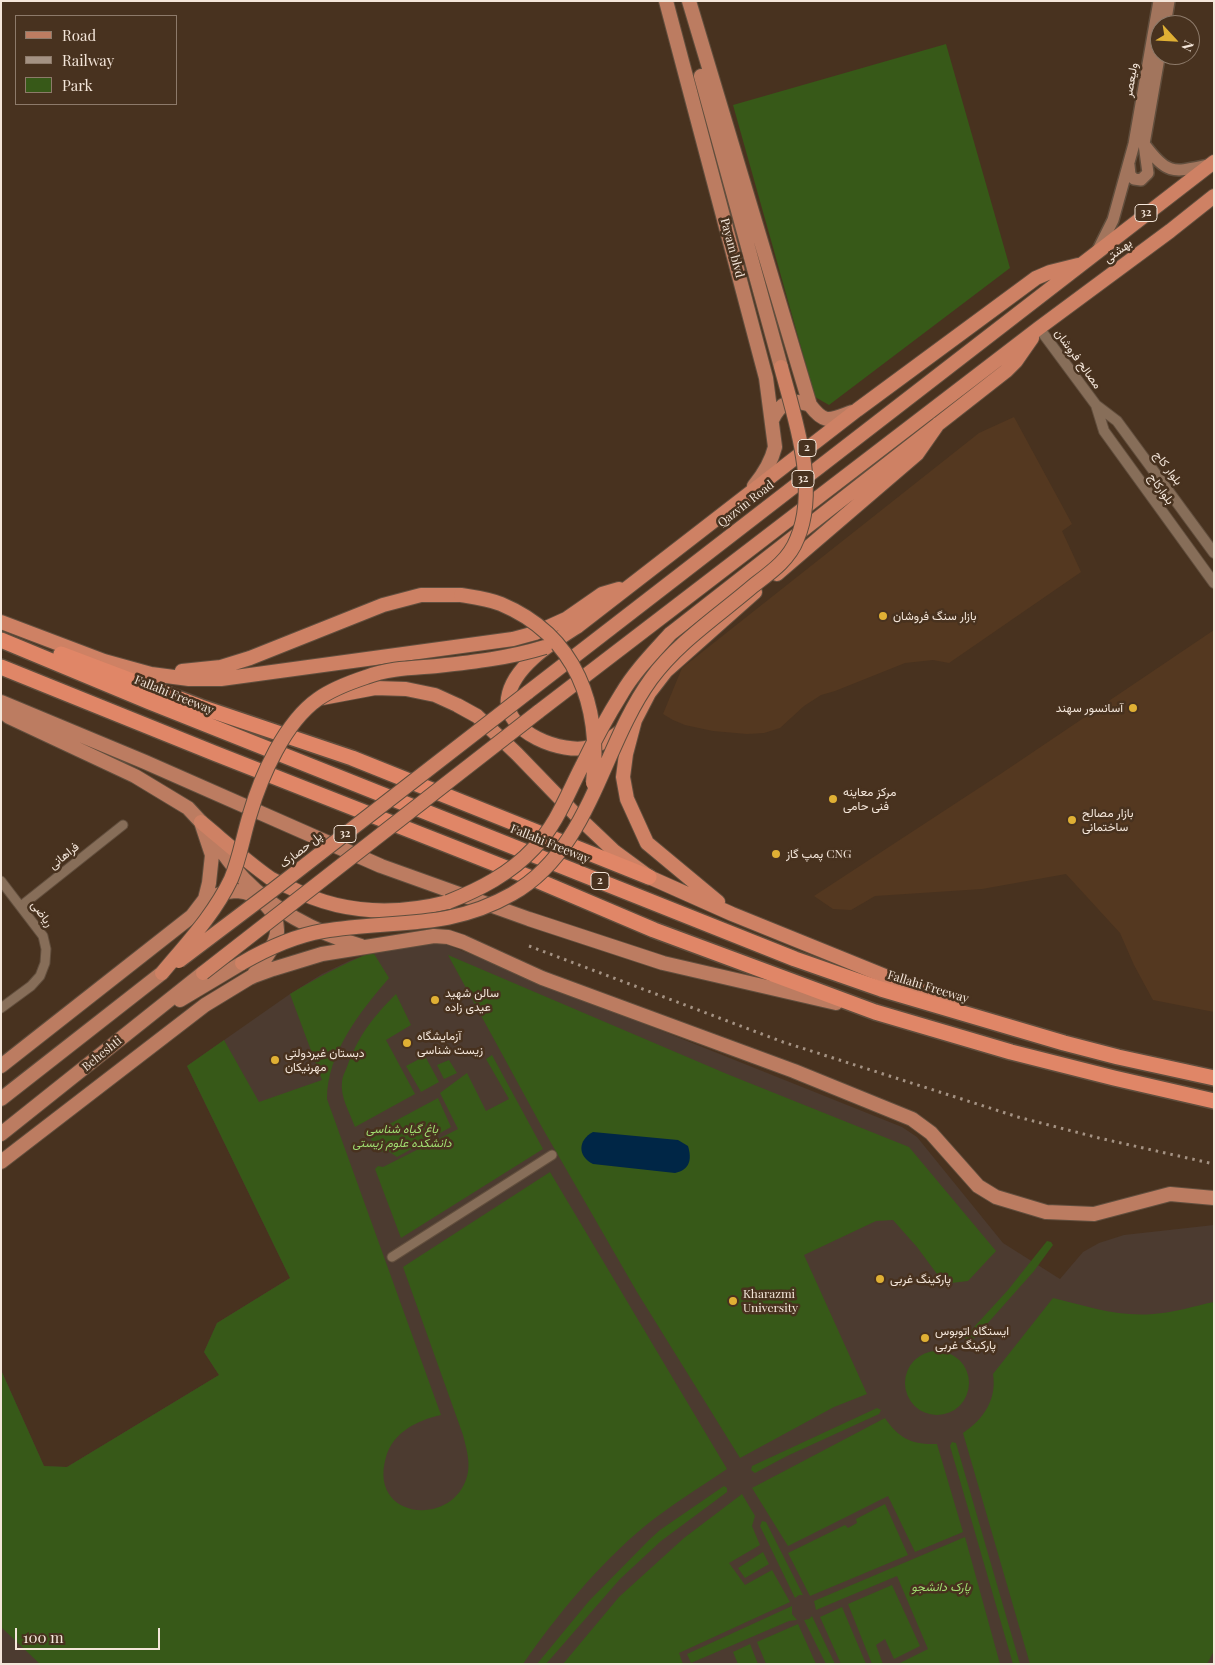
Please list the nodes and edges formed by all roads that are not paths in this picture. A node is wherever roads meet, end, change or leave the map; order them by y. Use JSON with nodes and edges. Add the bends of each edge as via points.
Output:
{"nodes":[{"id":1,"x":666,"y":1,"type":"edge"},
{"id":2,"x":688,"y":1,"type":"edge"},
{"id":3,"x":1159,"y":1,"type":"edge"},
{"id":4,"x":1169,"y":1,"type":"edge"},
{"id":5,"x":1167,"y":15,"type":"edge"},
{"id":6,"x":1158,"y":65,"type":"edge"},
{"id":7,"x":1144,"y":144,"type":"junction"},
{"id":8,"x":1129,"y":163,"type":"junction"},
{"id":9,"x":1212,"y":164,"type":"edge"},
{"id":10,"x":1214,"y":196,"type":"edge"},
{"id":11,"x":1098,"y":250,"type":"junction"},
{"id":12,"x":1078,"y":265,"type":"junction"},
{"id":13,"x":1039,"y":328,"type":"junction"},
{"id":14,"x":781,"y":367,"type":"joint"},
{"id":15,"x":800,"y":372,"type":"junction"},
{"id":16,"x":766,"y":378,"type":"junction"},
{"id":17,"x":810,"y":405,"type":"junction"},
{"id":18,"x":1096,"y":406,"type":"junction"},
{"id":19,"x":857,"y":410,"type":"junction"},
{"id":20,"x":772,"y":420,"type":"junction"},
{"id":21,"x":938,"y":424,"type":"junction"},
{"id":22,"x":750,"y":492,"type":"junction"},
{"id":23,"x":1214,"y":552,"type":"edge"},
{"id":24,"x":1214,"y":583,"type":"edge"},
{"id":25,"x":630,"y":586,"type":"junction"},
{"id":26,"x":1,"y":622,"type":"edge"},
{"id":27,"x":1,"y":636,"type":"edge"},
{"id":28,"x":1,"y":640,"type":"edge"},
{"id":29,"x":545,"y":647,"type":"junction"},
{"id":30,"x":1,"y":667,"type":"edge"},
{"id":31,"x":151,"y":674,"type":"junction"},
{"id":32,"x":527,"y":693,"type":"joint"},
{"id":33,"x":318,"y":699,"type":"junction"},
{"id":34,"x":1,"y":702,"type":"edge"},
{"id":35,"x":1,"y":710,"type":"edge"},
{"id":36,"x":635,"y":720,"type":"junction"},
{"id":37,"x":591,"y":796,"type":"junction"},
{"id":38,"x":201,"y":822,"type":"junction"},
{"id":39,"x":123,"y":825,"type":"dead end"},
{"id":40,"x":648,"y":877,"type":"junction"},
{"id":41,"x":1,"y":881,"type":"edge"},
{"id":42,"x":205,"y":900,"type":"junction"},
{"id":43,"x":21,"y":906,"type":"junction"},
{"id":44,"x":732,"y":914,"type":"junction"},
{"id":45,"x":363,"y":947,"type":"junction"},
{"id":46,"x":242,"y":963,"type":"joint"},
{"id":47,"x":162,"y":973,"type":"junction"},
{"id":48,"x":203,"y":973,"type":"joint"},
{"id":49,"x":251,"y":977,"type":"junction"},
{"id":50,"x":1,"y":1008,"type":"edge"},
{"id":51,"x":875,"y":1012,"type":"junction"},
{"id":52,"x":142,"y":1022,"type":"junction"},
{"id":53,"x":1008,"y":1026,"type":"junction"},
{"id":54,"x":1,"y":1066,"type":"edge"},
{"id":55,"x":1214,"y":1078,"type":"edge"},
{"id":56,"x":1,"y":1099,"type":"edge"},
{"id":57,"x":1214,"y":1101,"type":"edge"},
{"id":58,"x":1,"y":1134,"type":"edge"},
{"id":59,"x":552,"y":1155,"type":"dead end"},
{"id":60,"x":1,"y":1162,"type":"edge"},
{"id":61,"x":1214,"y":1198,"type":"edge"},
{"id":62,"x":392,"y":1258,"type":"dead end"}],
"edges":[{"from":1,"to":16,"type":"main road","name":"Payam blvd"},
{"from":2,"to":14,"type":"main road","via":[[695,54]]},
{"from":2,"to":15,"type":"main road"},
{"from":3,"to":8,"type":"main road","name":"ولیعصر"},
{"from":4,"to":5,"type":"main road"},
{"from":6,"to":7,"type":"main road","name":"ولیعصر"},
{"from":7,"to":8,"type":"main road","via":[[1149,170],[1147,176],[1138,180],[1132,177]]},
{"from":7,"to":9,"type":"main road","via":[[1168,169],[1182,170]]},
{"from":8,"to":11,"type":"main road","name":"ولیعصر","via":[[1114,220]]},
{"from":9,"to":11,"type":"highway","name":"بهشتی","number":"32"},
{"from":10,"to":13,"type":"highway","name":"بهشتی","number":"32"},
{"from":11,"to":12,"type":"highway","name":"بهشتی","number":"32"},
{"from":12,"to":19,"type":"highway","number":"2","via":[[1036,278]]},
{"from":12,"to":32,"type":"highway","name":"Qazvin Road","number":"32"},
{"from":13,"to":18,"type":"street","name":"مصالح فروشان"},
{"from":13,"to":21,"type":"highway","via":[[1006,371]]},
{"from":13,"to":48,"type":"highway","number":"32","bridge":true},
{"from":14,"to":37,"type":"highway","bridge":true,"via":[[800,439],[804,471],[803,516],[797,541],[781,563],[689,638],[661,666],[637,700]]},
{"from":15,"to":16,"type":"main road","via":[[795,383],[785,389],[773,386]]},
{"from":15,"to":17,"type":"main road"},
{"from":16,"to":20,"type":"main road","name":"Payam blvd"},
{"from":17,"to":19,"type":"main road","via":[[823,419],[830,420]]},
{"from":17,"to":20,"type":"main road","via":[[799,401],[787,402],[777,410]]},
{"from":18,"to":23,"type":"street","name":"بلوار کاج","via":[[1117,421]]},
{"from":18,"to":24,"type":"street","name":"بلوارکاج","via":[[1104,431]]},
{"from":19,"to":22,"type":"highway","number":"2"},
{"from":20,"to":22,"type":"main road","name":"Payam blvd","via":[[775,447],[772,458],[766,472]]},
{"from":21,"to":36,"type":"highway","via":[[917,454],[666,671],[649,693]]},
{"from":21,"to":38,"type":"highway","bridge":true,"via":[[670,634],[623,691],[552,825],[534,849],[485,886],[431,906],[360,910],[334,906],[271,878]]},
{"from":22,"to":25,"type":"highway","number":"2"},
{"from":25,"to":29,"type":"highway","number":"2"},
{"from":25,"to":31,"type":"highway","via":[[602,594],[566,619],[513,639],[221,679]]},
{"from":26,"to":31,"type":"highway","via":[[104,661]]},
{"from":27,"to":40,"type":"highway","via":[[44,648],[201,707],[352,758]]},
{"from":28,"to":53,"type":"highway","name":"Fallahi Freeway","number":"2","via":[[795,959],[881,989]]},
{"from":29,"to":33,"type":"highway","bridge":true,"via":[[485,661],[377,673]]},
{"from":29,"to":36,"type":"highway","via":[[520,673],[508,700],[511,712],[523,730],[552,745],[570,749],[590,748],[613,737]]},
{"from":30,"to":51,"type":"highway","number":"2","via":[[654,930]]},
{"from":31,"to":37,"type":"highway","bridge":true,"via":[[221,667],[383,605],[422,595],[461,594],[486,599],[521,614],[545,630],[574,668],[593,728]]},
{"from":32,"to":47,"type":"highway","name":"پل حصارک","number":"32","bridge":true},
{"from":33,"to":40,"type":"highway","via":[[375,688],[406,689],[435,695],[477,716],[615,852]]},
{"from":33,"to":47,"type":"highway","bridge":true,"via":[[286,733],[270,762],[257,790],[238,861],[219,903]]},
{"from":34,"to":51,"type":"main road","via":[[381,866],[520,916],[663,963]]},
{"from":35,"to":38,"type":"main road","via":[[9,717],[135,776],[188,808]]},
{"from":36,"to":44,"type":"highway","via":[[622,777],[627,799],[647,843]]},
{"from":37,"to":46,"type":"highway","bridge":true,"via":[[570,837],[549,864],[514,894],[470,914],[302,936],[282,942]]},
{"from":38,"to":42,"type":"main road","via":[[212,855]]},
{"from":38,"to":45,"type":"main road","via":[[244,879],[274,905],[328,934]]},
{"from":39,"to":43,"type":"street","name":"فراهانی"},
{"from":40,"to":44,"type":"highway"},
{"from":41,"to":43,"type":"street","name":"ریاضی"},
{"from":42,"to":49,"type":"main road","via":[[238,891],[254,896],[271,909],[277,933],[264,961]]},
{"from":42,"to":54,"type":"main road","via":[[192,916]]},
{"from":43,"to":50,"type":"street","name":"ریاضی","via":[[43,936],[45,963],[31,986]]},
{"from":44,"to":53,"type":"highway"},
{"from":45,"to":49,"type":"main road","via":[[309,958]]},
{"from":45,"to":61,"type":"main road","via":[[434,936],[448,937],[542,978],[794,1071],[912,1119],[932,1133],[978,1186],[1014,1203],[1046,1212],[1094,1214],[1170,1194]]},
{"from":46,"to":52,"type":"main road"},
{"from":47,"to":56,"type":"main road","name":"Beheshti","number":"32"},
{"from":48,"to":52,"type":"main road","name":"Beheshti","number":"32"},
{"from":49,"to":60,"type":"main road","via":[[206,1005]]},
{"from":51,"to":57,"type":"highway","number":"2","via":[[1011,1052]]},
{"from":52,"to":58,"type":"main road","name":"Beheshti","number":"32"},
{"from":53,"to":55,"type":"highway","name":"Fallahi Freeway","number":"2","via":[[1118,1057]]},
{"from":59,"to":62,"type":"street"}]}
